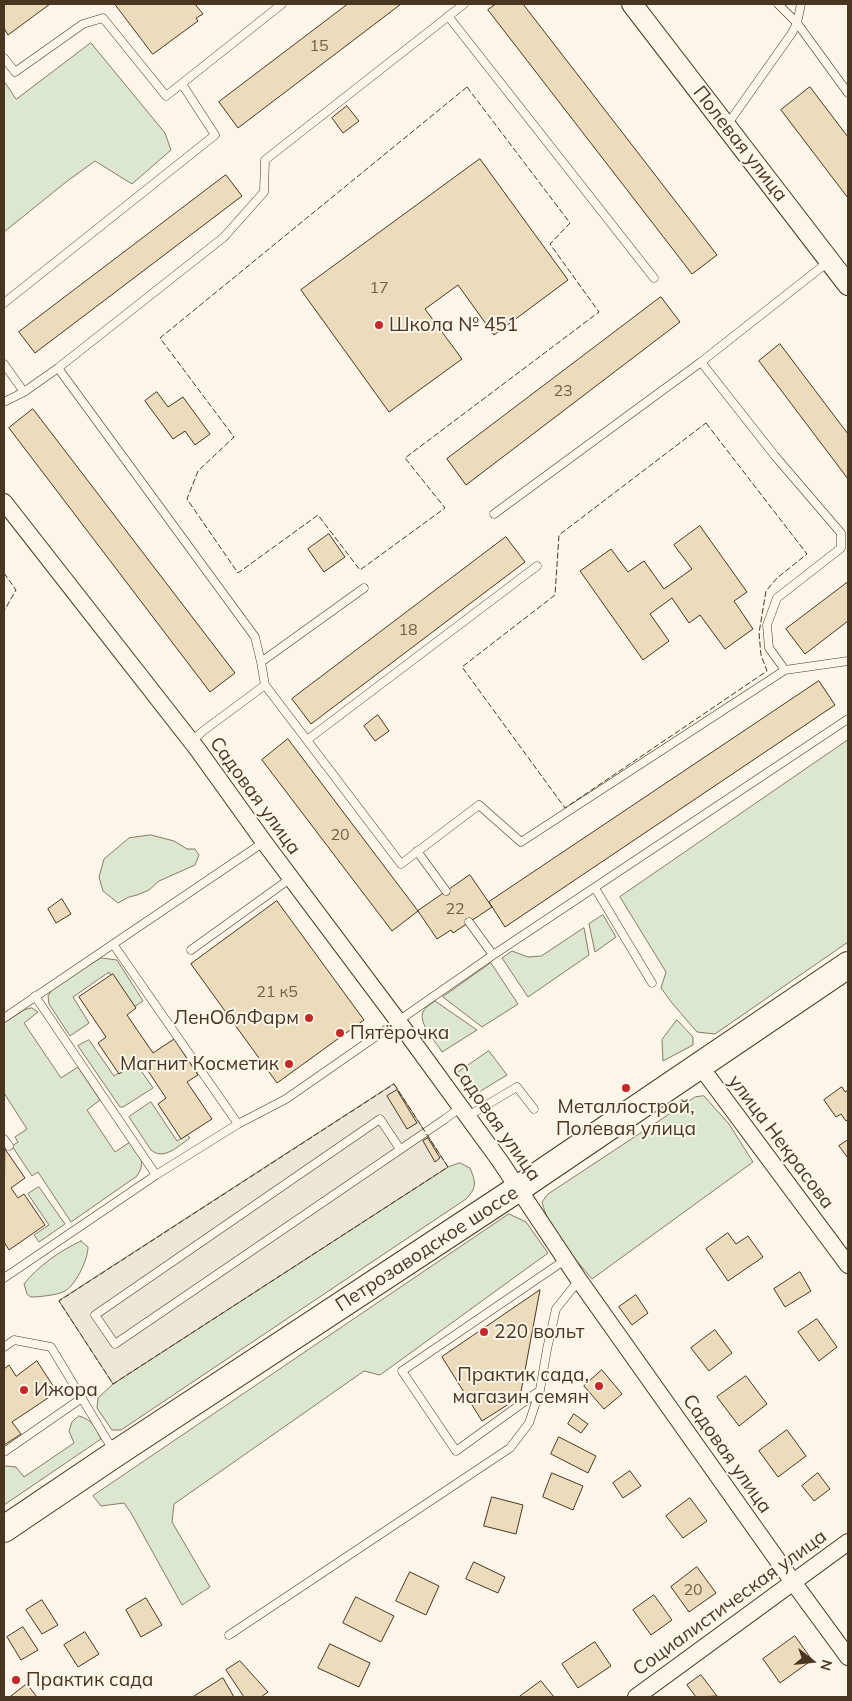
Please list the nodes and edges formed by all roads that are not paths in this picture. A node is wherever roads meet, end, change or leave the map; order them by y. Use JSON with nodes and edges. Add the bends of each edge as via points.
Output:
{"nodes":[{"id":1,"x":464,"y":4,"type":"edge"},
{"id":2,"x":632,"y":4,"type":"edge"},
{"id":3,"x":778,"y":4,"type":"edge"},
{"id":4,"x":801,"y":4,"type":"edge"},
{"id":5,"x":278,"y":5,"type":"edge"},
{"id":6,"x":448,"y":16,"type":"junction"},
{"id":7,"x":797,"y":23,"type":"junction"},
{"id":8,"x":4,"y":59,"type":"edge"},
{"id":9,"x":182,"y":84,"type":"junction"},
{"id":10,"x":848,"y":93,"type":"edge"},
{"id":11,"x":726,"y":126,"type":"junction"},
{"id":12,"x":830,"y":261,"type":"junction"},
{"id":13,"x":654,"y":278,"type":"dead end"},
{"id":14,"x":848,"y":285,"type":"edge"},
{"id":15,"x":4,"y":303,"type":"edge"},
{"id":16,"x":701,"y":362,"type":"junction"},
{"id":17,"x":4,"y":364,"type":"edge"},
{"id":18,"x":58,"y":368,"type":"junction"},
{"id":19,"x":24,"y":392,"type":"junction"},
{"id":20,"x":4,"y":402,"type":"edge"},
{"id":21,"x":4,"y":502,"type":"edge"},
{"id":22,"x":494,"y":514,"type":"dead end"},
{"id":23,"x":537,"y":566,"type":"dead end"},
{"id":24,"x":364,"y":588,"type":"dead end"},
{"id":25,"x":848,"y":661,"type":"edge"},
{"id":26,"x":260,"y":662,"type":"junction"},
{"id":27,"x":785,"y":670,"type":"junction"},
{"id":28,"x":265,"y":685,"type":"junction"},
{"id":29,"x":848,"y":719,"type":"edge"},
{"id":30,"x":307,"y":740,"type":"junction"},
{"id":31,"x":191,"y":742,"type":"junction"},
{"id":32,"x":264,"y":842,"type":"junction"},
{"id":33,"x":418,"y":851,"type":"junction"},
{"id":34,"x":291,"y":878,"type":"junction"},
{"id":35,"x":595,"y":888,"type":"junction"},
{"id":36,"x":446,"y":891,"type":"dead end"},
{"id":37,"x":469,"y":922,"type":"dead end"},
{"id":38,"x":113,"y":944,"type":"junction"},
{"id":39,"x":191,"y":950,"type":"dead end"},
{"id":40,"x":493,"y":955,"type":"junction"},
{"id":41,"x":848,"y":965,"type":"edge"},
{"id":42,"x":652,"y":984,"type":"dead end"},
{"id":43,"x":35,"y":996,"type":"junction"},
{"id":44,"x":4,"y":1018,"type":"edge"},
{"id":45,"x":398,"y":1021,"type":"junction"},
{"id":46,"x":700,"y":1066,"type":"junction"},
{"id":47,"x":534,"y":1109,"type":"dead end"},
{"id":48,"x":464,"y":1111,"type":"junction"},
{"id":49,"x":238,"y":1124,"type":"junction"},
{"id":50,"x":4,"y":1139,"type":"edge"},
{"id":51,"x":8,"y":1146,"type":"dead end"},
{"id":52,"x":400,"y":1149,"type":"junction"},
{"id":53,"x":156,"y":1175,"type":"junction"},
{"id":54,"x":519,"y":1188,"type":"junction"},
{"id":55,"x":564,"y":1260,"type":"junction"},
{"id":56,"x":848,"y":1265,"type":"edge"},
{"id":57,"x":4,"y":1278,"type":"edge"},
{"id":58,"x":579,"y":1280,"type":"junction"},
{"id":59,"x":4,"y":1346,"type":"edge"},
{"id":60,"x":540,"y":1390,"type":"junction"},
{"id":61,"x":82,"y":1398,"type":"junction"},
{"id":62,"x":4,"y":1452,"type":"edge"},
{"id":63,"x":115,"y":1454,"type":"junction"},
{"id":64,"x":4,"y":1529,"type":"edge"},
{"id":65,"x":848,"y":1542,"type":"edge"},
{"id":66,"x":793,"y":1582,"type":"junction"},
{"id":67,"x":229,"y":1635,"type":"dead end"},
{"id":68,"x":848,"y":1657,"type":"edge"},
{"id":69,"x":636,"y":1697,"type":"edge"}],
"edges":[{"from":1,"to":6,"type":"lane"},
{"from":2,"to":11,"type":"street","name":"Полевая улица"},
{"from":3,"to":7,"type":"lane"},
{"from":4,"to":7,"type":"lane"},
{"from":5,"to":9,"type":"lane"},
{"from":6,"to":13,"type":"lane"},
{"from":6,"to":18,"type":"lane","via":[[265,160],[264,192],[224,237]]},
{"from":7,"to":10,"type":"lane"},
{"from":7,"to":11,"type":"lane"},
{"from":8,"to":9,"type":"lane","via":[[15,72],[83,24],[103,18],[166,96]]},
{"from":9,"to":15,"type":"lane","via":[[215,135]]},
{"from":11,"to":12,"type":"street","name":"Полевая улица"},
{"from":12,"to":14,"type":"street","name":"Полевая улица"},
{"from":12,"to":16,"type":"lane"},
{"from":16,"to":22,"type":"lane"},
{"from":16,"to":27,"type":"lane","via":[[841,533],[841,548],[777,598],[767,625],[769,648]]},
{"from":17,"to":19,"type":"lane"},
{"from":18,"to":19,"type":"lane"},
{"from":18,"to":26,"type":"lane","via":[[256,637]]},
{"from":19,"to":20,"type":"lane"},
{"from":21,"to":31,"type":"street","name":"Садовая улица"},
{"from":23,"to":30,"type":"lane"},
{"from":24,"to":26,"type":"lane"},
{"from":25,"to":27,"type":"lane"},
{"from":26,"to":28,"type":"lane"},
{"from":27,"to":33,"type":"lane","via":[[521,842],[479,805]]},
{"from":28,"to":30,"type":"lane"},
{"from":28,"to":31,"type":"lane"},
{"from":29,"to":35,"type":"lane"},
{"from":30,"to":33,"type":"lane","via":[[401,864]]},
{"from":31,"to":32,"type":"street","name":"Садовая улица"},
{"from":32,"to":34,"type":"street","name":"Садовая улица"},
{"from":32,"to":38,"type":"lane"},
{"from":33,"to":36,"type":"lane"},
{"from":34,"to":39,"type":"lane"},
{"from":34,"to":45,"type":"street","name":"Садовая улица"},
{"from":35,"to":40,"type":"lane"},
{"from":35,"to":42,"type":"lane"},
{"from":37,"to":40,"type":"lane"},
{"from":38,"to":43,"type":"lane"},
{"from":38,"to":49,"type":"lane"},
{"from":40,"to":45,"type":"lane"},
{"from":41,"to":46,"type":"main road","name":"Петрозаводское шоссе"},
{"from":43,"to":44,"type":"lane"},
{"from":43,"to":53,"type":"lane"},
{"from":45,"to":48,"type":"street","name":"Садовая улица"},
{"from":45,"to":49,"type":"lane","via":[[286,1099]]},
{"from":46,"to":54,"type":"main road","name":"Петрозаводское шоссе"},
{"from":46,"to":56,"type":"street","name":"улица Некрасова"},
{"from":47,"to":48,"type":"lane","via":[[517,1087]]},
{"from":48,"to":52,"type":"lane"},
{"from":48,"to":54,"type":"street","name":"Садовая улица"},
{"from":49,"to":53,"type":"lane"},
{"from":50,"to":51,"type":"lane"},
{"from":52,"to":52,"type":"lane","via":[[116,1344],[95,1315],[380,1119]]},
{"from":53,"to":57,"type":"lane"},
{"from":54,"to":55,"type":"street","name":"Садовая улица"},
{"from":54,"to":63,"type":"main road","name":"Петрозаводское шоссе"},
{"from":55,"to":58,"type":"street","name":"Садовая улица"},
{"from":55,"to":60,"type":"lane","via":[[402,1370],[456,1450]]},
{"from":58,"to":60,"type":"lane","via":[[556,1309]]},
{"from":58,"to":66,"type":"street","name":"Садовая улица"},
{"from":59,"to":61,"type":"lane","via":[[14,1340],[51,1347]]},
{"from":60,"to":67,"type":"lane","via":[[529,1423],[510,1448]]},
{"from":61,"to":62,"type":"lane"},
{"from":61,"to":63,"type":"lane"},
{"from":63,"to":64,"type":"main road","name":"Петрозаводское шоссе"},
{"from":65,"to":66,"type":"street","name":"Социалистическая улица"},
{"from":66,"to":68,"type":"street","name":"Садовая улица"},
{"from":66,"to":69,"type":"street","name":"Социалистическая улица"}]}
